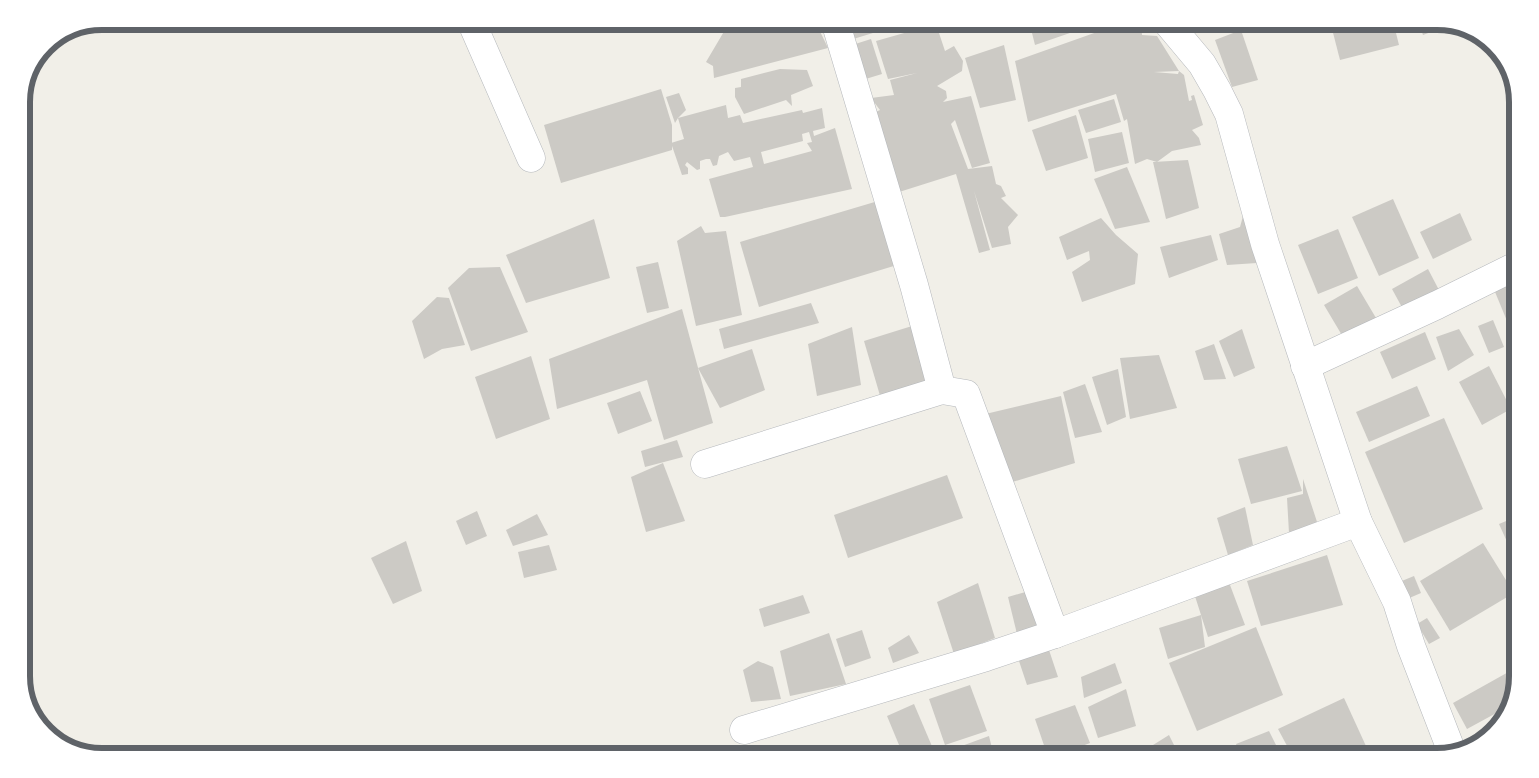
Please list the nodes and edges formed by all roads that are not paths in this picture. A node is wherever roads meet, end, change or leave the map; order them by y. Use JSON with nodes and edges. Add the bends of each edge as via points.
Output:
{"nodes":[{"id":1,"x":474,"y":30,"type":"edge"},
{"id":2,"x":838,"y":30,"type":"edge"},
{"id":3,"x":1174,"y":30,"type":"edge"},
{"id":4,"x":532,"y":158,"type":"dead end"},
{"id":5,"x":1509,"y":269,"type":"edge"},
{"id":6,"x":1305,"y":366,"type":"junction"},
{"id":7,"x":942,"y":390,"type":"junction"},
{"id":8,"x":705,"y":464,"type":"dead end"},
{"id":9,"x":1358,"y":522,"type":"junction"},
{"id":10,"x":1055,"y":634,"type":"junction"},
{"id":11,"x":744,"y":730,"type":"dead end"},
{"id":12,"x":1450,"y":747,"type":"edge"}],
"edges":[{"from":1,"to":4,"type":"street"},
{"from":2,"to":7,"type":"street","via":[[909,267]]},
{"from":3,"to":6,"type":"street","via":[[1202,64],[1229,114],[1265,244]]},
{"from":5,"to":6,"type":"street"},
{"from":6,"to":9,"type":"street"},
{"from":7,"to":8,"type":"street"},
{"from":7,"to":10,"type":"street","via":[[966,394]]},
{"from":9,"to":10,"type":"street"},
{"from":9,"to":12,"type":"street","via":[[1397,602]]},
{"from":10,"to":11,"type":"street"}]}
